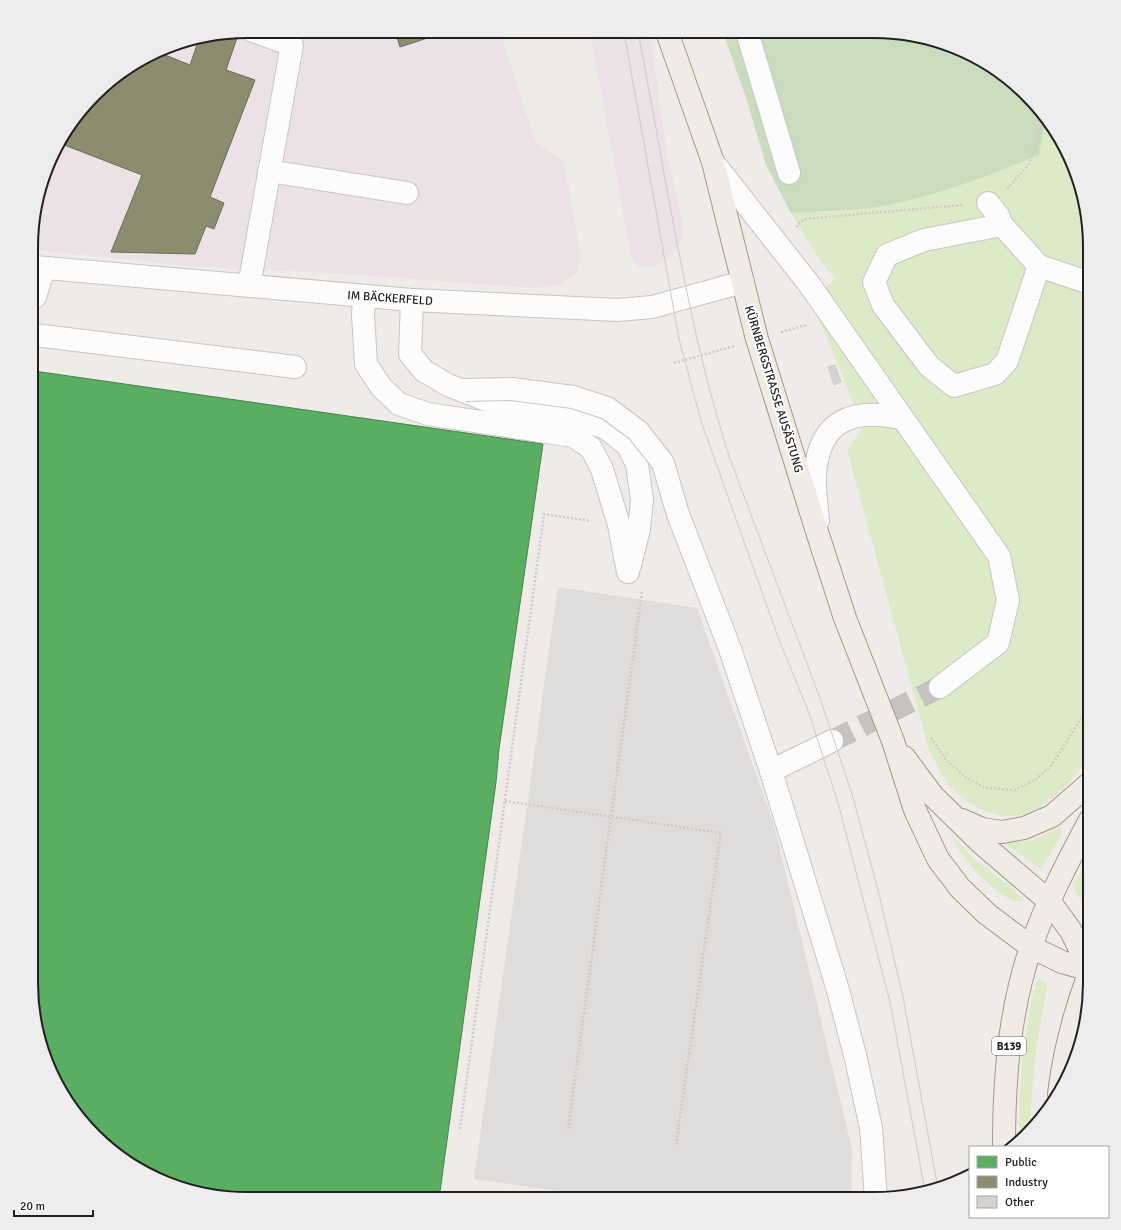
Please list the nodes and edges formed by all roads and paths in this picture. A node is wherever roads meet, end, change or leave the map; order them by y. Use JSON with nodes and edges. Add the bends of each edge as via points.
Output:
{"nodes":[{"id":1,"x":276,"y":38,"type":"edge"},
{"id":2,"x":669,"y":38,"type":"edge"},
{"id":3,"x":749,"y":38,"type":"edge"},
{"id":4,"x":1043,"y":124,"type":"edge"},
{"id":5,"x":713,"y":162,"type":"junction"},
{"id":6,"x":269,"y":171,"type":"junction"},
{"id":7,"x":789,"y":173,"type":"dead end"},
{"id":8,"x":407,"y":193,"type":"dead end"},
{"id":9,"x":988,"y":203,"type":"junction"},
{"id":10,"x":1002,"y":225,"type":"junction"},
{"id":11,"x":794,"y":229,"type":"dead end"},
{"id":12,"x":1039,"y":266,"type":"junction"},
{"id":13,"x":39,"y":268,"type":"edge"},
{"id":14,"x":1083,"y":281,"type":"edge"},
{"id":15,"x":743,"y":282,"type":"junction"},
{"id":16,"x":249,"y":286,"type":"junction"},
{"id":17,"x":364,"y":296,"type":"junction"},
{"id":18,"x":412,"y":300,"type":"junction"},
{"id":19,"x":38,"y":335,"type":"edge"},
{"id":20,"x":295,"y":367,"type":"dead end"},
{"id":21,"x":465,"y":390,"type":"junction"},
{"id":22,"x":901,"y":418,"type":"junction"},
{"id":23,"x":619,"y":526,"type":"junction"},
{"id":24,"x":819,"y":538,"type":"junction"},
{"id":25,"x":636,"y":579,"type":"junction"},
{"id":26,"x":940,"y":687,"type":"tunnel mouth"},
{"id":27,"x":1083,"y":715,"type":"edge"},
{"id":28,"x":931,"y":738,"type":"dead end"},
{"id":29,"x":832,"y":741,"type":"tunnel mouth"},
{"id":30,"x":893,"y":741,"type":"junction"},
{"id":31,"x":771,"y":771,"type":"junction"},
{"id":32,"x":1083,"y":789,"type":"edge"},
{"id":33,"x":504,"y":801,"type":"junction"},
{"id":34,"x":611,"y":817,"type":"junction"},
{"id":35,"x":955,"y":817,"type":"junction"},
{"id":36,"x":1083,"y":834,"type":"edge"},
{"id":37,"x":1050,"y":902,"type":"junction"},
{"id":38,"x":1031,"y":947,"type":"junction"},
{"id":39,"x":1083,"y":956,"type":"edge"},
{"id":40,"x":1083,"y":968,"type":"edge"},
{"id":41,"x":1083,"y":988,"type":"edge"},
{"id":42,"x":1061,"y":1074,"type":"edge"},
{"id":43,"x":460,"y":1129,"type":"dead end"},
{"id":44,"x":568,"y":1129,"type":"dead end"},
{"id":45,"x":676,"y":1144,"type":"dead end"},
{"id":46,"x":1004,"y":1146,"type":"edge"},
{"id":47,"x":876,"y":1192,"type":"edge"}],
"edges":[{"from":1,"to":6,"type":"street","via":[[292,45]]},
{"from":2,"to":5,"type":"main road","name":"KÜRNBERGSTRASSE AUSÄSTUNG"},
{"from":3,"to":7,"type":"street"},
{"from":4,"to":9,"type":"path","via":[[1029,164],[1009,188]]},
{"from":5,"to":15,"type":"main road","name":"KÜRNBERGSTRASSE AUSÄSTUNG"},
{"from":5,"to":22,"type":"street","via":[[809,284]]},
{"from":6,"to":8,"type":"street"},
{"from":6,"to":16,"type":"street"},
{"from":9,"to":10,"type":"street"},
{"from":9,"to":11,"type":"path","via":[[804,219]]},
{"from":10,"to":12,"type":"street"},
{"from":10,"to":12,"type":"street","via":[[924,240],[887,255],[874,282],[883,305],[929,366],[954,386],[995,374],[1007,361]]},
{"from":12,"to":14,"type":"street"},
{"from":13,"to":16,"type":"street","name":"IM BÄCKERFELD"},
{"from":15,"to":18,"type":"street","name":"IM BÄCKERFELD","via":[[652,307],[618,310]]},
{"from":15,"to":24,"type":"main road","name":"KÜRNBERGSTRASSE AUSÄSTUNG"},
{"from":16,"to":17,"type":"street","name":"IM BÄCKERFELD"},
{"from":17,"to":18,"type":"street","name":"IM BÄCKERFELD"},
{"from":17,"to":23,"type":"street","via":[[366,364],[381,387],[399,404],[428,414],[573,436],[591,448],[595,455],[609,487]]},
{"from":18,"to":21,"type":"street","via":[[410,354],[424,371],[448,385]]},
{"from":19,"to":20,"type":"street"},
{"from":21,"to":25,"type":"street","via":[[510,409],[570,417],[606,428],[628,446],[637,464],[642,500]]},
{"from":21,"to":31,"type":"street","bridge":true,"via":[[512,389],[573,397],[606,408],[638,431],[663,463],[678,514],[730,648]]},
{"from":22,"to":24,"type":"street","via":[[883,414],[864,414],[848,418],[828,433],[821,446],[815,475]]},
{"from":22,"to":26,"type":"street","via":[[999,556],[1008,600],[998,643]]},
{"from":23,"to":25,"type":"street"},
{"from":23,"to":33,"type":"path","via":[[544,514]]},
{"from":24,"to":30,"type":"main road","name":"KÜRNBERGSTRASSE AUSÄSTUNG","via":[[845,618]]},
{"from":25,"to":34,"type":"path"},
{"from":27,"to":28,"type":"path","via":[[1052,765],[1035,780],[1015,790],[985,788],[965,776],[947,761]]},
{"from":29,"to":31,"type":"street"},
{"from":30,"to":35,"type":"main road","via":[[933,796]]},
{"from":30,"to":38,"type":"main road","via":[[915,810],[938,859],[960,888],[987,914]]},
{"from":31,"to":47,"type":"street","via":[[838,990],[856,1059],[872,1128]]},
{"from":32,"to":35,"type":"main road","via":[[1052,816],[1024,828],[1002,832],[982,829]]},
{"from":33,"to":34,"type":"path"},
{"from":33,"to":43,"type":"path"},
{"from":34,"to":44,"type":"path"},
{"from":34,"to":45,"type":"path","via":[[721,833]]},
{"from":35,"to":37,"type":"main road","via":[[981,843]]},
{"from":36,"to":37,"type":"main road","number":"B139"},
{"from":37,"to":38,"type":"main road","number":"B139"},
{"from":37,"to":39,"type":"main road","via":[[1071,931]]},
{"from":38,"to":40,"type":"main road","via":[[1062,962]]},
{"from":38,"to":46,"type":"main road","number":"B139","via":[[1010,1036],[1004,1095]]},
{"from":41,"to":42,"type":"main road"}]}
